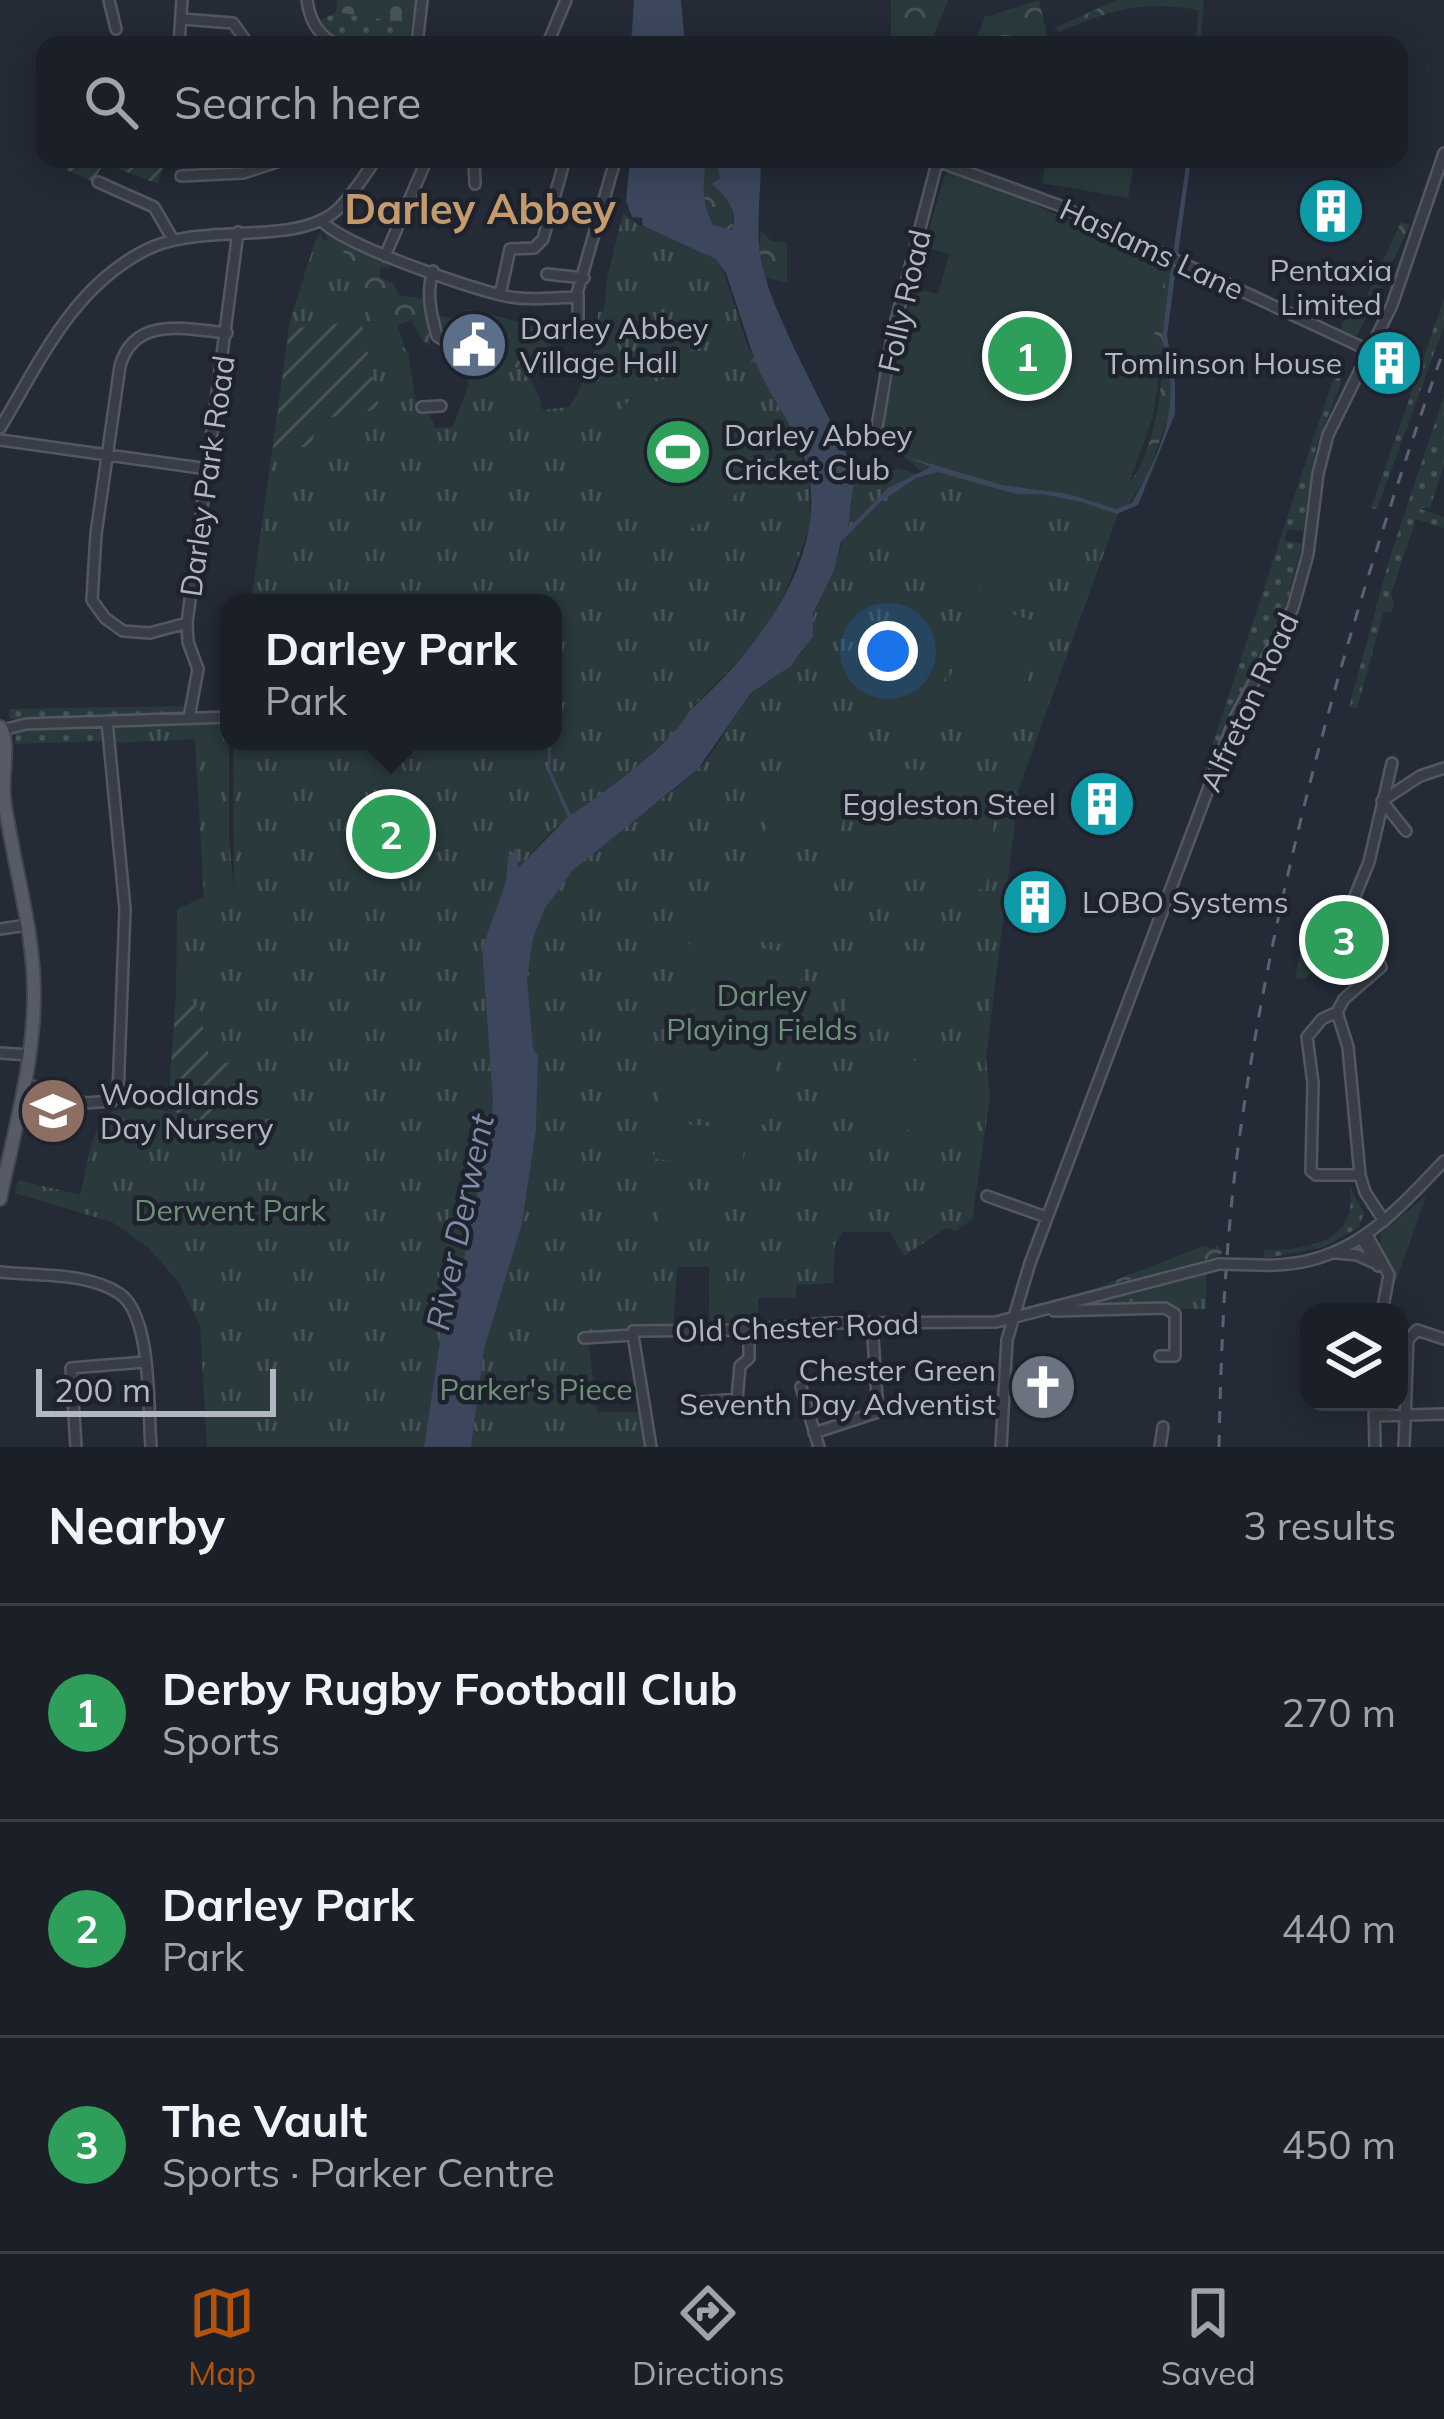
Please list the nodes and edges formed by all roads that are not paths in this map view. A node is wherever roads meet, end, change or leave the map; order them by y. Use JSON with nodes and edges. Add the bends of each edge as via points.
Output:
{"nodes":[{"id":1,"x":109,"y":0,"type":"edge"},
{"id":2,"x":182,"y":0,"type":"edge"},
{"id":3,"x":307,"y":0,"type":"edge"},
{"id":4,"x":422,"y":0,"type":"edge"},
{"id":5,"x":566,"y":0,"type":"edge"},
{"id":6,"x":182,"y":19,"type":"junction"},
{"id":7,"x":116,"y":29,"type":"dead end"},
{"id":8,"x":180,"y":36,"type":"edge"},
{"id":9,"x":242,"y":36,"type":"edge"},
{"id":10,"x":326,"y":36,"type":"edge"},
{"id":11,"x":418,"y":36,"type":"edge"},
{"id":12,"x":551,"y":36,"type":"edge"},
{"id":13,"x":1444,"y":153,"type":"edge"},
{"id":14,"x":259,"y":168,"type":"edge"},
{"id":15,"x":369,"y":168,"type":"edge"},
{"id":16,"x":423,"y":168,"type":"edge"},
{"id":17,"x":474,"y":168,"type":"edge"},
{"id":18,"x":563,"y":168,"type":"edge"},
{"id":19,"x":613,"y":168,"type":"edge"},
{"id":20,"x":932,"y":168,"type":"edge"},
{"id":21,"x":955,"y":168,"type":"edge"},
{"id":22,"x":181,"y":176,"type":"dead end"},
{"id":23,"x":98,"y":182,"type":"dead end"},
{"id":24,"x":475,"y":184,"type":"dead end"},
{"id":25,"x":319,"y":222,"type":"junction"},
{"id":26,"x":238,"y":232,"type":"junction"},
{"id":27,"x":172,"y":238,"type":"junction"},
{"id":28,"x":385,"y":256,"type":"junction"},
{"id":29,"x":433,"y":271,"type":"junction"},
{"id":30,"x":547,"y":274,"type":"dead end"},
{"id":31,"x":584,"y":278,"type":"junction"},
{"id":32,"x":500,"y":295,"type":"junction"},
{"id":33,"x":576,"y":296,"type":"junction"},
{"id":34,"x":227,"y":333,"type":"junction"},
{"id":35,"x":578,"y":333,"type":"dead end"},
{"id":36,"x":454,"y":346,"type":"dead end"},
{"id":37,"x":1368,"y":350,"type":"junction"},
{"id":38,"x":422,"y":406,"type":"dead end"},
{"id":39,"x":440,"y":406,"type":"dead end"},
{"id":40,"x":0,"y":428,"type":"edge"},
{"id":41,"x":0,"y":440,"type":"edge"},
{"id":42,"x":875,"y":440,"type":"dead end"},
{"id":43,"x":108,"y":455,"type":"junction"},
{"id":44,"x":208,"y":469,"type":"junction"},
{"id":45,"x":187,"y":623,"type":"junction"},
{"id":46,"x":220,"y":717,"type":"edge"},
{"id":47,"x":190,"y":718,"type":"junction"},
{"id":48,"x":107,"y":721,"type":"junction"},
{"id":49,"x":2,"y":737,"type":"edge"},
{"id":50,"x":1392,"y":764,"type":"dead end"},
{"id":51,"x":1444,"y":768,"type":"edge"},
{"id":52,"x":1388,"y":778,"type":"junction"},
{"id":53,"x":1406,"y":784,"type":"junction"},
{"id":54,"x":1,"y":786,"type":"edge"},
{"id":55,"x":1382,"y":801,"type":"junction"},
{"id":56,"x":1406,"y":831,"type":"dead end"},
{"id":57,"x":28,"y":925,"type":"junction"},
{"id":58,"x":0,"y":929,"type":"edge"},
{"id":59,"x":1337,"y":1012,"type":"junction"},
{"id":60,"x":0,"y":1053,"type":"edge"},
{"id":61,"x":30,"y":1055,"type":"junction"},
{"id":62,"x":26,"y":1084,"type":"junction"},
{"id":63,"x":4,"y":1160,"type":"edge"},
{"id":64,"x":1444,"y":1161,"type":"edge"},
{"id":65,"x":1360,"y":1175,"type":"junction"},
{"id":66,"x":987,"y":1196,"type":"dead end"},
{"id":67,"x":0,"y":1199,"type":"edge"},
{"id":68,"x":1046,"y":1217,"type":"junction"},
{"id":69,"x":1384,"y":1221,"type":"junction"},
{"id":70,"x":1364,"y":1237,"type":"junction"},
{"id":71,"x":1336,"y":1252,"type":"junction"},
{"id":72,"x":1377,"y":1264,"type":"junction"},
{"id":73,"x":0,"y":1272,"type":"edge"},
{"id":74,"x":1388,"y":1280,"type":"junction"},
{"id":75,"x":1384,"y":1303,"type":"edge"},
{"id":76,"x":1050,"y":1310,"type":"junction"},
{"id":77,"x":1013,"y":1316,"type":"junction"},
{"id":78,"x":872,"y":1323,"type":"junction"},
{"id":79,"x":748,"y":1330,"type":"junction"},
{"id":80,"x":633,"y":1335,"type":"junction"},
{"id":81,"x":584,"y":1338,"type":"dead end"},
{"id":82,"x":1444,"y":1339,"type":"edge"},
{"id":83,"x":1160,"y":1356,"type":"dead end"},
{"id":84,"x":144,"y":1362,"type":"junction"},
{"id":85,"x":802,"y":1387,"type":"dead end"},
{"id":86,"x":961,"y":1406,"type":"dead end"},
{"id":87,"x":701,"y":1408,"type":"dead end"},
{"id":88,"x":908,"y":1408,"type":"dead end"},
{"id":89,"x":1003,"y":1408,"type":"junction"},
{"id":90,"x":1374,"y":1411,"type":"edge"},
{"id":91,"x":878,"y":1412,"type":"junction"},
{"id":92,"x":1444,"y":1414,"type":"edge"},
{"id":93,"x":1404,"y":1415,"type":"junction"},
{"id":94,"x":1374,"y":1416,"type":"junction"},
{"id":95,"x":1163,"y":1427,"type":"dead end"},
{"id":96,"x":819,"y":1432,"type":"junction"},
{"id":97,"x":76,"y":1447,"type":"edge"},
{"id":98,"x":151,"y":1447,"type":"edge"},
{"id":99,"x":651,"y":1447,"type":"edge"},
{"id":100,"x":819,"y":1447,"type":"edge"},
{"id":101,"x":1001,"y":1447,"type":"edge"},
{"id":102,"x":1160,"y":1447,"type":"edge"},
{"id":103,"x":1375,"y":1447,"type":"edge"},
{"id":104,"x":1404,"y":1447,"type":"edge"}],
"edges":[{"from":1,"to":7,"type":"street"},
{"from":2,"to":6,"type":"street"},
{"from":3,"to":10,"type":"street"},
{"from":4,"to":11,"type":"street"},
{"from":5,"to":12,"type":"street"},
{"from":6,"to":8,"type":"street"},
{"from":6,"to":9,"type":"street","via":[[233,23]]},
{"from":13,"to":37,"type":"street","name":"Alfreton Road","via":[[1403,277]]},
{"from":14,"to":22,"type":"street"},
{"from":15,"to":25,"type":"street"},
{"from":16,"to":28,"type":"street"},
{"from":17,"to":24,"type":"street"},
{"from":18,"to":32,"type":"street","via":[[546,231],[538,245],[513,248]]},
{"from":19,"to":31,"type":"street"},
{"from":20,"to":42,"type":"street","name":"Folly Road"},
{"from":21,"to":37,"type":"street","name":"Haslams Lane","via":[[1031,194]]},
{"from":23,"to":27,"type":"street","via":[[154,207]]},
{"from":25,"to":26,"type":"street"},
{"from":25,"to":28,"type":"street"},
{"from":26,"to":27,"type":"street"},
{"from":26,"to":34,"type":"street","name":"Darley Park Road"},
{"from":27,"to":40,"type":"street","via":[[86,293]]},
{"from":28,"to":29,"type":"street"},
{"from":29,"to":32,"type":"street"},
{"from":29,"to":36,"type":"street","via":[[428,288],[437,336]]},
{"from":30,"to":31,"type":"street"},
{"from":31,"to":33,"type":"street"},
{"from":32,"to":33,"type":"street"},
{"from":33,"to":35,"type":"street"},
{"from":34,"to":43,"type":"street","via":[[170,327],[131,342]]},
{"from":34,"to":44,"type":"street","name":"Darley Park Road"},
{"from":37,"to":68,"type":"street","name":"Alfreton Road","via":[[1321,457],[1293,608],[1235,718]]},
{"from":38,"to":39,"type":"street"},
{"from":41,"to":43,"type":"street"},
{"from":43,"to":44,"type":"street"},
{"from":43,"to":45,"type":"street","via":[[92,600],[122,631]]},
{"from":44,"to":45,"type":"street","name":"Darley Park Road"},
{"from":45,"to":47,"type":"street","name":"Darley Park Road","via":[[198,680]]},
{"from":46,"to":47,"type":"street"},
{"from":47,"to":48,"type":"street"},
{"from":48,"to":49,"type":"street","via":[[26,724]]},
{"from":48,"to":62,"type":"street","via":[[125,909],[118,1095],[85,1103]]},
{"from":49,"to":54,"type":"main road"},
{"from":50,"to":52,"type":"street"},
{"from":51,"to":53,"type":"street"},
{"from":52,"to":53,"type":"street"},
{"from":52,"to":55,"type":"street"},
{"from":53,"to":55,"type":"street"},
{"from":54,"to":57,"type":"main road"},
{"from":55,"to":56,"type":"street"},
{"from":55,"to":59,"type":"street","via":[[1352,915],[1381,967]]},
{"from":57,"to":58,"type":"street"},
{"from":57,"to":61,"type":"main road"},
{"from":59,"to":65,"type":"street","via":[[1348,1047]]},
{"from":59,"to":65,"type":"street","via":[[1309,1031],[1311,1171]]},
{"from":60,"to":61,"type":"street"},
{"from":61,"to":62,"type":"main road"},
{"from":62,"to":63,"type":"main road"},
{"from":63,"to":67,"type":"main road"},
{"from":64,"to":69,"type":"street"},
{"from":65,"to":69,"type":"street"},
{"from":66,"to":68,"type":"street"},
{"from":68,"to":77,"type":"street","name":"Alfreton Road"},
{"from":69,"to":70,"type":"street"},
{"from":70,"to":71,"type":"street"},
{"from":70,"to":72,"type":"street"},
{"from":70,"to":74,"type":"street"},
{"from":71,"to":72,"type":"street"},
{"from":71,"to":76,"type":"street","bridge":true,"via":[[1299,1264],[1219,1264]]},
{"from":72,"to":74,"type":"street"},
{"from":73,"to":84,"type":"street","via":[[114,1290],[137,1318]]},
{"from":74,"to":75,"type":"street"},
{"from":76,"to":77,"type":"street","name":"Old Chester Road"},
{"from":76,"to":83,"type":"street","via":[[1165,1307],[1175,1314],[1175,1356]]},
{"from":77,"to":78,"type":"street","name":"Old Chester Road"},
{"from":77,"to":89,"type":"street","name":"Alfreton Road"},
{"from":78,"to":79,"type":"street","name":"Old Chester Road"},
{"from":78,"to":91,"type":"street"},
{"from":79,"to":80,"type":"street","name":"Old Chester Road"},
{"from":79,"to":87,"type":"street","via":[[737,1399]]},
{"from":80,"to":81,"type":"street","name":"Old Chester Road"},
{"from":80,"to":99,"type":"street"},
{"from":82,"to":93,"type":"street","via":[[1412,1332]]},
{"from":84,"to":97,"type":"street","via":[[71,1368]]},
{"from":84,"to":98,"type":"street"},
{"from":85,"to":96,"type":"street"},
{"from":86,"to":89,"type":"street"},
{"from":88,"to":91,"type":"street"},
{"from":89,"to":101,"type":"street","name":"Alfreton Road"},
{"from":90,"to":94,"type":"street"},
{"from":91,"to":96,"type":"street"},
{"from":92,"to":93,"type":"street"},
{"from":93,"to":94,"type":"street"},
{"from":93,"to":104,"type":"street"},
{"from":94,"to":103,"type":"street"},
{"from":95,"to":102,"type":"street"},
{"from":96,"to":100,"type":"street"}]}
